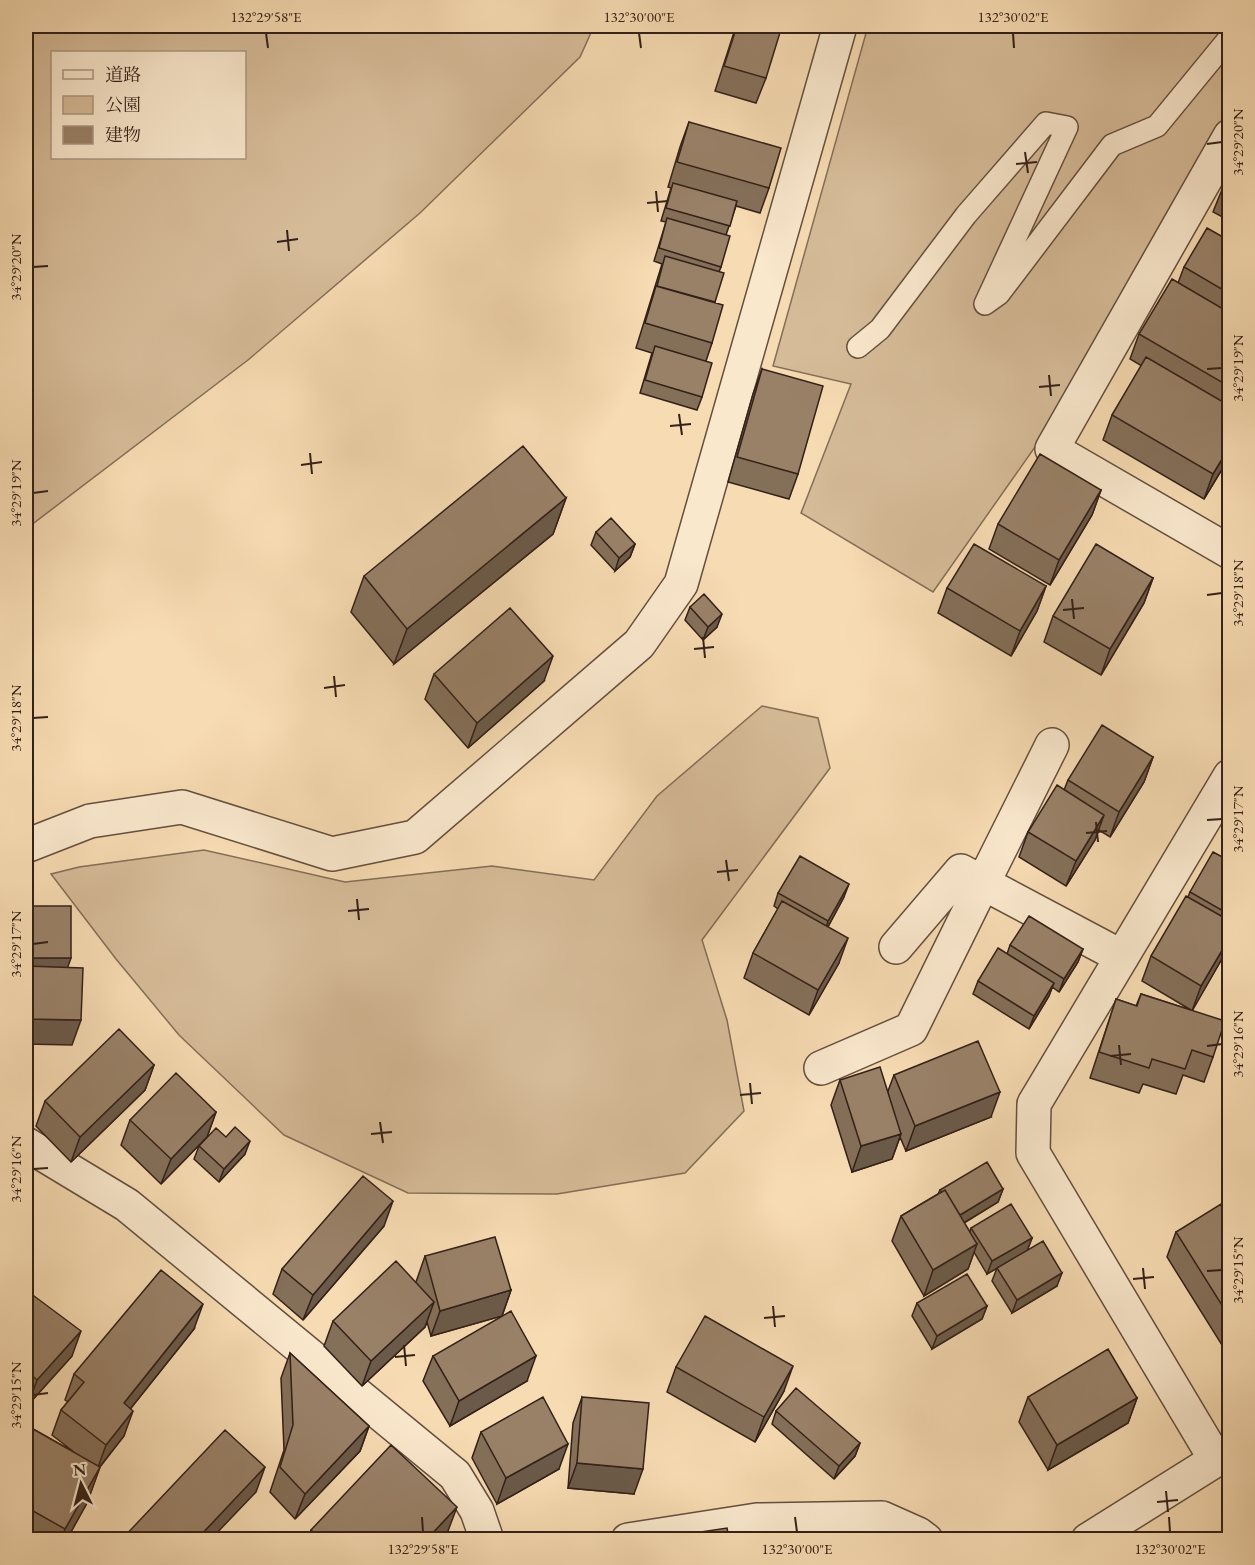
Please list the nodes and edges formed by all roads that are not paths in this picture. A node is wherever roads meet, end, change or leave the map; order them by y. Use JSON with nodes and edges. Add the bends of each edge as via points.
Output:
{"nodes":[{"id":1,"x":840,"y":26,"type":"edge"},
{"id":2,"x":1230,"y":37,"type":"edge"},
{"id":3,"x":1230,"y":136,"type":"edge"},
{"id":4,"x":858,"y":347,"type":"dead end"},
{"id":5,"x":1230,"y":552,"type":"edge"},
{"id":6,"x":1052,"y":745,"type":"dead end"},
{"id":7,"x":1230,"y":776,"type":"edge"},
{"id":8,"x":26,"y":846,"type":"edge"},
{"id":9,"x":983,"y":883,"type":"junction"},
{"id":10,"x":896,"y":947,"type":"dead end"},
{"id":11,"x":1122,"y":957,"type":"junction"},
{"id":12,"x":821,"y":1068,"type":"dead end"},
{"id":13,"x":26,"y":1144,"type":"edge"},
{"id":14,"x":1223,"y":1455,"type":"edge"},
{"id":15,"x":487,"y":1539,"type":"edge"},
{"id":16,"x":628,"y":1539,"type":"edge"},
{"id":17,"x":926,"y":1539,"type":"edge"},
{"id":18,"x":1088,"y":1539,"type":"edge"}],
"edges":[{"from":1,"to":8,"type":"street","via":[[681,584],[639,644],[415,837],[332,854],[182,807],[90,821]]},
{"from":2,"to":4,"type":"lane","via":[[1157,126],[1112,145],[999,294],[985,304],[1067,127],[1046,123],[966,215],[880,329]]},
{"from":3,"to":5,"type":"street","via":[[1052,449]]},
{"from":6,"to":9,"type":"street"},
{"from":7,"to":11,"type":"street"},
{"from":9,"to":10,"type":"street","via":[[961,871]]},
{"from":9,"to":11,"type":"street"},
{"from":9,"to":12,"type":"street","via":[[911,1029]]},
{"from":11,"to":14,"type":"street","via":[[1034,1104],[1033,1153]]},
{"from":13,"to":15,"type":"street","via":[[127,1205],[455,1475],[477,1511]]},
{"from":14,"to":18,"type":"street"},
{"from":16,"to":17,"type":"street","via":[[757,1520],[882,1518]]}]}
